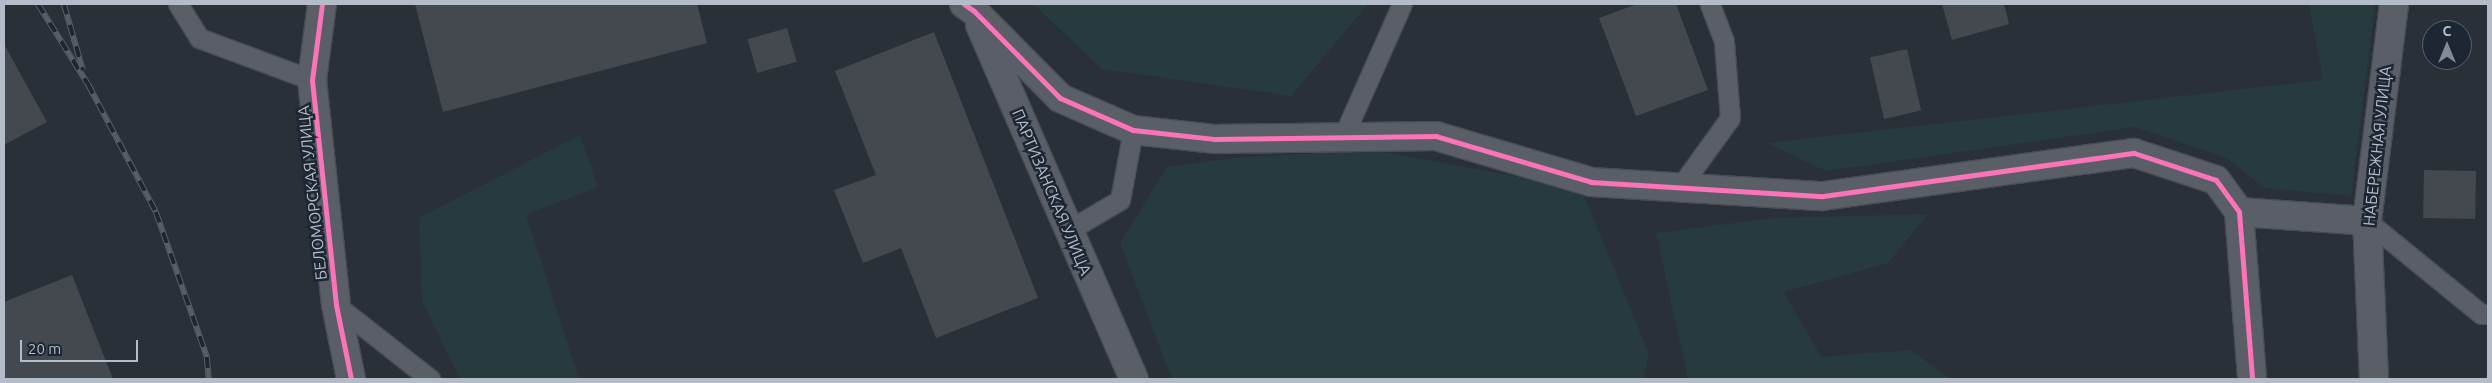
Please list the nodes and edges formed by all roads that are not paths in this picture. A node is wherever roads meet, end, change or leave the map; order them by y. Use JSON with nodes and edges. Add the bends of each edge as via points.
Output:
{"nodes":[{"id":1,"x":178,"y":4,"type":"edge"},
{"id":2,"x":322,"y":4,"type":"edge"},
{"id":3,"x":1402,"y":4,"type":"edge"},
{"id":4,"x":1710,"y":4,"type":"edge"},
{"id":5,"x":2394,"y":4,"type":"edge"},
{"id":6,"x":970,"y":6,"type":"edge"},
{"id":7,"x":312,"y":80,"type":"junction"},
{"id":8,"x":1133,"y":130,"type":"junction"},
{"id":9,"x":1343,"y":137,"type":"junction"},
{"id":10,"x":1680,"y":187,"type":"junction"},
{"id":11,"x":2239,"y":212,"type":"junction"},
{"id":12,"x":2367,"y":221,"type":"junction"},
{"id":13,"x":1069,"y":230,"type":"junction"},
{"id":14,"x":336,"y":305,"type":"junction"},
{"id":15,"x":2488,"y":314,"type":"edge"},
{"id":16,"x":351,"y":379,"type":"edge"},
{"id":17,"x":430,"y":379,"type":"edge"},
{"id":18,"x":1134,"y":379,"type":"edge"},
{"id":19,"x":2252,"y":379,"type":"edge"},
{"id":20,"x":2374,"y":379,"type":"edge"}],
"edges":[{"from":1,"to":7,"type":"lane","via":[[199,38]]},
{"from":2,"to":7,"type":"street","name":"БЕЛОМОРСКАЯ УЛИЦА"},
{"from":3,"to":9,"type":"lane"},
{"from":4,"to":10,"type":"lane","via":[[1724,41],[1730,118]]},
{"from":5,"to":12,"type":"street","name":"НАБЕРЕЖНАЯ УЛИЦА"},
{"from":6,"to":8,"type":"street","via":[[1060,98]]},
{"from":6,"to":13,"type":"street","name":"ПАРТИЗАНСКАЯ УЛИЦА"},
{"from":7,"to":14,"type":"street","name":"БЕЛОМОРСКАЯ УЛИЦА"},
{"from":8,"to":9,"type":"street","via":[[1214,139]]},
{"from":8,"to":13,"type":"lane","via":[[1120,200]]},
{"from":9,"to":10,"type":"street","via":[[1436,136],[1591,182]]},
{"from":10,"to":11,"type":"street","via":[[1823,196],[2134,153],[2216,180]]},
{"from":11,"to":12,"type":"street"},
{"from":11,"to":19,"type":"street"},
{"from":12,"to":15,"type":"lane","via":[[2481,314]]},
{"from":12,"to":20,"type":"street","name":"НАБЕРЕЖНАЯ УЛИЦА"},
{"from":13,"to":18,"type":"street","name":"ПАРТИЗАНСКАЯ УЛИЦА"},
{"from":14,"to":16,"type":"street","name":"БЕЛОМОРСКАЯ УЛИЦА"},
{"from":14,"to":17,"type":"lane"}]}
